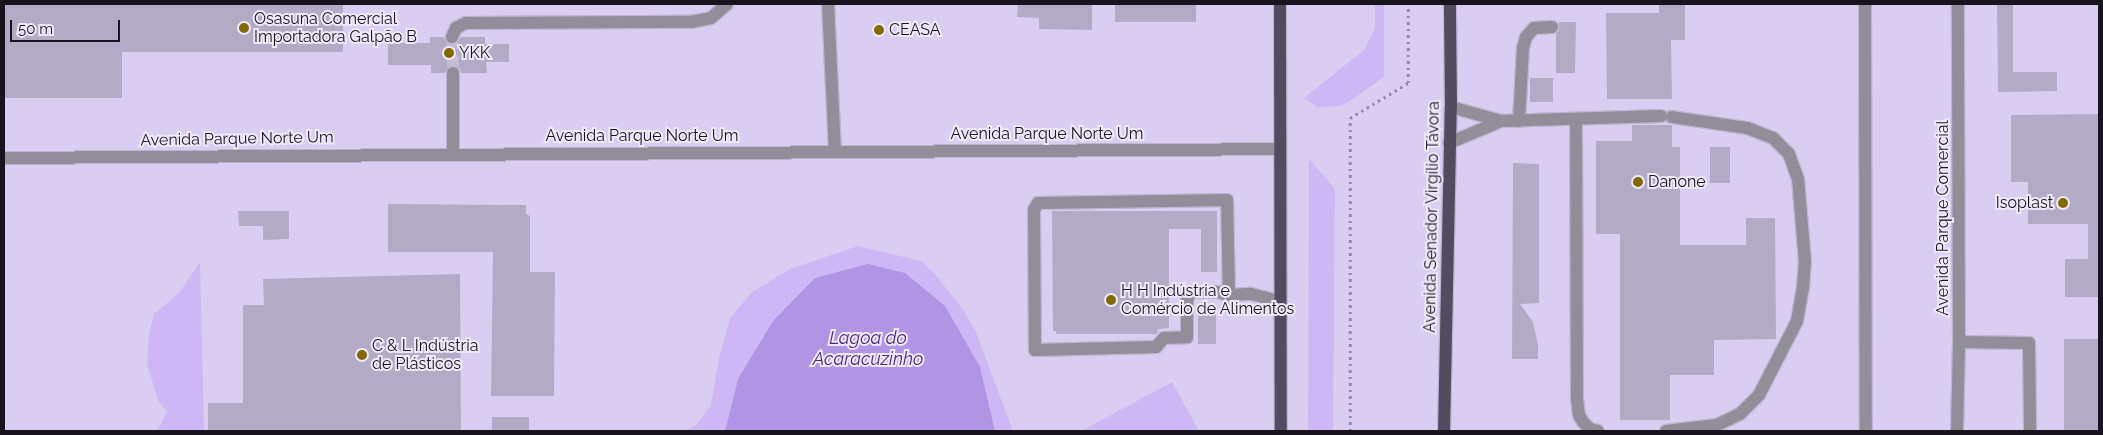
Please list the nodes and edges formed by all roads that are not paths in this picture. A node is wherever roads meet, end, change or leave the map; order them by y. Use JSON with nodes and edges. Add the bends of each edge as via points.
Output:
{"nodes":[{"id":1,"x":727,"y":4,"type":"edge"},
{"id":2,"x":828,"y":4,"type":"edge"},
{"id":3,"x":1280,"y":4,"type":"edge"},
{"id":4,"x":1450,"y":4,"type":"edge"},
{"id":5,"x":1864,"y":4,"type":"edge"},
{"id":6,"x":1958,"y":4,"type":"edge"},
{"id":7,"x":1552,"y":27,"type":"dead end"},
{"id":8,"x":452,"y":37,"type":"dead end"},
{"id":9,"x":453,"y":73,"type":"tunnel mouth"},
{"id":10,"x":1451,"y":107,"type":"junction"},
{"id":11,"x":1576,"y":119,"type":"junction"},
{"id":12,"x":1501,"y":121,"type":"junction"},
{"id":13,"x":1519,"y":121,"type":"junction"},
{"id":14,"x":1450,"y":142,"type":"junction"},
{"id":15,"x":1280,"y":148,"type":"junction"},
{"id":16,"x":835,"y":151,"type":"junction"},
{"id":17,"x":453,"y":154,"type":"junction"},
{"id":18,"x":4,"y":158,"type":"edge"},
{"id":19,"x":1229,"y":295,"type":"junction"},
{"id":20,"x":1280,"y":301,"type":"junction"},
{"id":21,"x":1960,"y":342,"type":"junction"},
{"id":22,"x":1281,"y":431,"type":"edge"},
{"id":23,"x":1444,"y":431,"type":"edge"},
{"id":24,"x":1598,"y":431,"type":"edge"},
{"id":25,"x":1666,"y":431,"type":"edge"},
{"id":26,"x":1866,"y":431,"type":"edge"},
{"id":27,"x":1957,"y":431,"type":"edge"},
{"id":28,"x":2030,"y":431,"type":"edge"}],
"edges":[{"from":1,"to":8,"type":"street","via":[[711,18],[691,22],[466,23],[456,28]]},
{"from":2,"to":16,"type":"street"},
{"from":3,"to":15,"type":"main road"},
{"from":4,"to":10,"type":"main road","name":"Avenida Senador Virgílio Távora"},
{"from":5,"to":26,"type":"street"},
{"from":6,"to":21,"type":"street","name":"Avenida Parque Comercial"},
{"from":7,"to":13,"type":"street","via":[[1534,28],[1526,37]]},
{"from":9,"to":17,"type":"street"},
{"from":10,"to":12,"type":"street"},
{"from":10,"to":14,"type":"main road","name":"Avenida Senador Virgílio Távora"},
{"from":11,"to":13,"type":"street"},
{"from":11,"to":24,"type":"street","via":[[1577,399],[1583,422]]},
{"from":11,"to":25,"type":"street","via":[[1666,116],[1747,128],[1773,138],[1789,154],[1798,179],[1805,262],[1803,288],[1797,321],[1759,395],[1740,414],[1717,425]]},
{"from":12,"to":13,"type":"street"},
{"from":12,"to":14,"type":"street","via":[[1481,132]]},
{"from":14,"to":23,"type":"main road","name":"Avenida Senador Virgílio Távora"},
{"from":15,"to":16,"type":"street","name":"Avenida Parque Norte Um"},
{"from":15,"to":20,"type":"main road"},
{"from":16,"to":17,"type":"street","name":"Avenida Parque Norte Um"},
{"from":17,"to":18,"type":"street","name":"Avenida Parque Norte Um"},
{"from":19,"to":19,"type":"street","via":[[1227,200],[1038,203],[1034,210],[1035,350],[1156,347],[1164,338],[1187,337],[1190,292]]},
{"from":19,"to":20,"type":"street","via":[[1250,294]]},
{"from":20,"to":22,"type":"main road"},
{"from":21,"to":27,"type":"street","name":"Avenida Parque Comercial"},
{"from":21,"to":28,"type":"street","via":[[2029,343]]}]}
